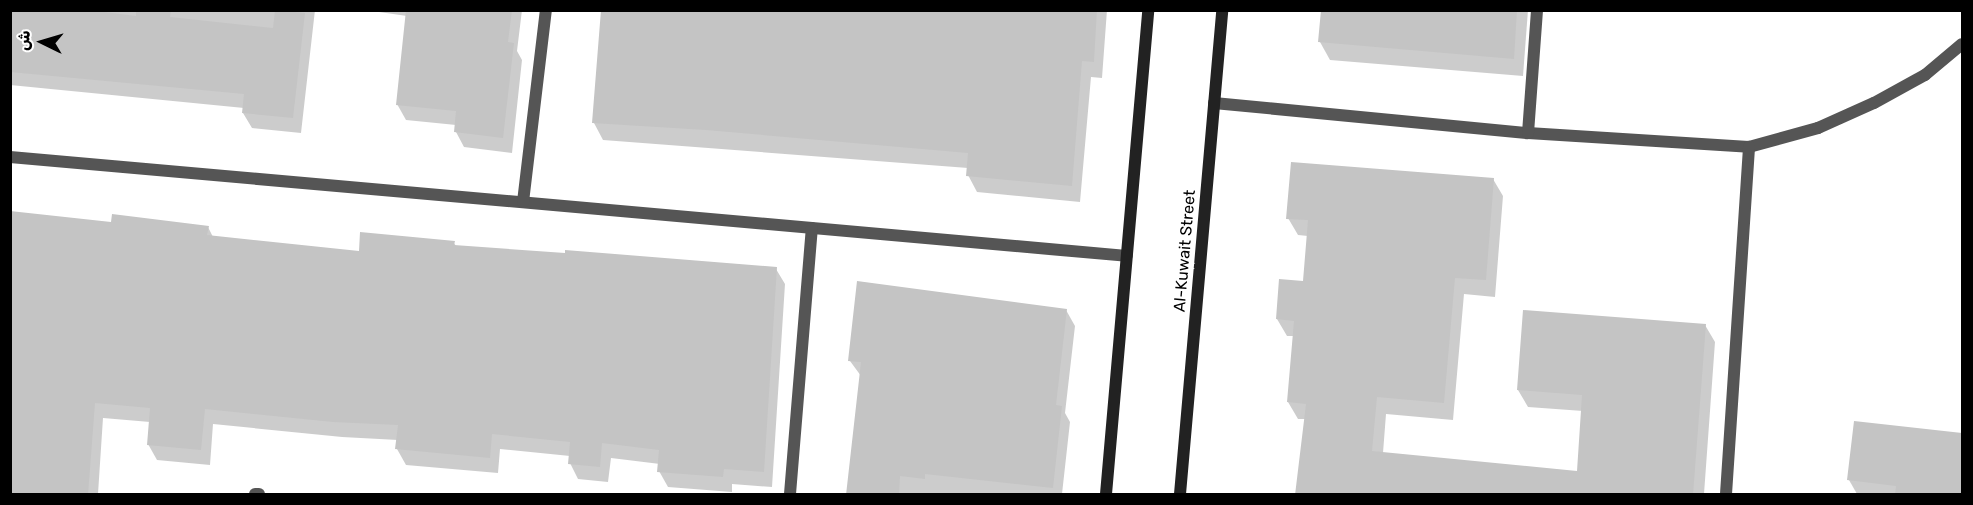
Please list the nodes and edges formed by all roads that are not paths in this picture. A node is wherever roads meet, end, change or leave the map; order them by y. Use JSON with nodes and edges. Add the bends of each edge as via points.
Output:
{"nodes":[{"id":1,"x":546,"y":10,"type":"edge"},
{"id":2,"x":1148,"y":10,"type":"edge"},
{"id":3,"x":1222,"y":10,"type":"edge"},
{"id":4,"x":1537,"y":10,"type":"edge"},
{"id":5,"x":1962,"y":44,"type":"edge"},
{"id":6,"x":1214,"y":103,"type":"junction"},
{"id":7,"x":1528,"y":133,"type":"junction"},
{"id":8,"x":1749,"y":147,"type":"junction"},
{"id":9,"x":10,"y":157,"type":"edge"},
{"id":10,"x":523,"y":202,"type":"junction"},
{"id":11,"x":812,"y":228,"type":"junction"},
{"id":12,"x":1126,"y":256,"type":"junction"},
{"id":13,"x":790,"y":495,"type":"edge"},
{"id":14,"x":1106,"y":495,"type":"edge"},
{"id":15,"x":1180,"y":495,"type":"edge"},
{"id":16,"x":1726,"y":495,"type":"edge"}],
"edges":[{"from":1,"to":10,"type":"street"},
{"from":2,"to":12,"type":"main road"},
{"from":3,"to":6,"type":"main road","name":"Al-Kuwait Street"},
{"from":4,"to":7,"type":"street"},
{"from":5,"to":8,"type":"street","via":[[1925,75],[1874,103],[1818,128]]},
{"from":6,"to":7,"type":"street"},
{"from":6,"to":15,"type":"main road","name":"Al-Kuwait Street"},
{"from":7,"to":8,"type":"street"},
{"from":8,"to":16,"type":"street"},
{"from":9,"to":10,"type":"street"},
{"from":10,"to":11,"type":"street"},
{"from":11,"to":12,"type":"street"},
{"from":11,"to":13,"type":"street"},
{"from":12,"to":14,"type":"main road"}]}
